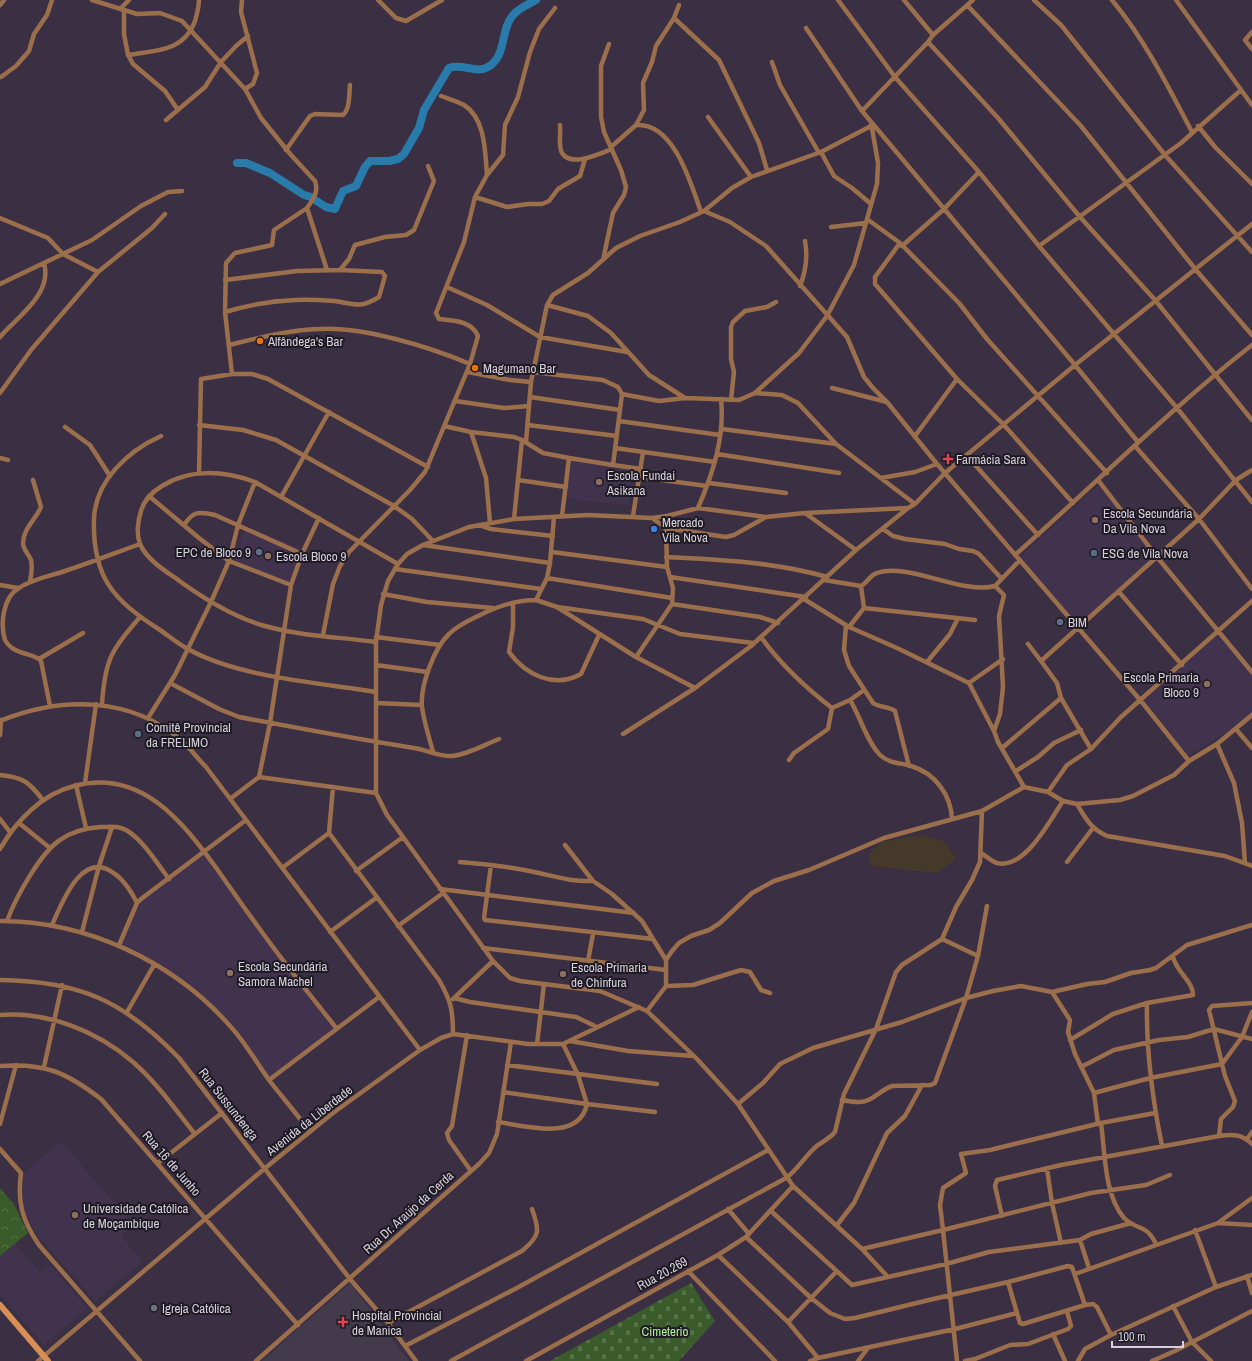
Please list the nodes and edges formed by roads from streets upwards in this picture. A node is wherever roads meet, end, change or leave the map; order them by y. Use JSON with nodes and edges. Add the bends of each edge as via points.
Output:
{"nodes":[{"id":1,"x":4,"y":0,"type":"edge"},
{"id":2,"x":52,"y":0,"type":"edge"},
{"id":3,"x":92,"y":0,"type":"edge"},
{"id":4,"x":129,"y":0,"type":"edge"},
{"id":5,"x":199,"y":0,"type":"edge"},
{"id":6,"x":242,"y":0,"type":"edge"},
{"id":7,"x":378,"y":0,"type":"edge"},
{"id":8,"x":442,"y":0,"type":"edge"},
{"id":9,"x":838,"y":0,"type":"edge"},
{"id":10,"x":904,"y":0,"type":"edge"},
{"id":11,"x":971,"y":0,"type":"edge"},
{"id":12,"x":1034,"y":0,"type":"edge"},
{"id":13,"x":1112,"y":0,"type":"edge"},
{"id":14,"x":1178,"y":1,"type":"edge"},
{"id":15,"x":0,"y":5,"type":"edge"},
{"id":16,"x":679,"y":5,"type":"dead end"},
{"id":17,"x":967,"y":5,"type":"junction"},
{"id":18,"x":555,"y":8,"type":"dead end"},
{"id":19,"x":122,"y":9,"type":"junction"},
{"id":20,"x":674,"y":18,"type":"junction"},
{"id":21,"x":806,"y":28,"type":"dead end"},
{"id":22,"x":191,"y":30,"type":"junction"},
{"id":23,"x":1252,"y":32,"type":"edge"},
{"id":24,"x":933,"y":34,"type":"junction"},
{"id":25,"x":248,"y":36,"type":"junction"},
{"id":26,"x":928,"y":42,"type":"junction"},
{"id":27,"x":609,"y":44,"type":"dead end"},
{"id":28,"x":1252,"y":49,"type":"edge"},
{"id":29,"x":128,"y":55,"type":"junction"},
{"id":30,"x":221,"y":62,"type":"junction"},
{"id":31,"x":772,"y":62,"type":"dead end"},
{"id":32,"x":1,"y":77,"type":"edge"},
{"id":33,"x":895,"y":77,"type":"junction"},
{"id":34,"x":350,"y":85,"type":"dead end"},
{"id":35,"x":245,"y":89,"type":"junction"},
{"id":36,"x":1241,"y":90,"type":"junction"},
{"id":37,"x":441,"y":96,"type":"dead end"},
{"id":38,"x":1252,"y":105,"type":"edge"},
{"id":39,"x":178,"y":110,"type":"junction"},
{"id":40,"x":862,"y":112,"type":"junction"},
{"id":41,"x":708,"y":117,"type":"dead end"},
{"id":42,"x":166,"y":120,"type":"dead end"},
{"id":43,"x":871,"y":124,"type":"junction"},
{"id":44,"x":560,"y":125,"type":"dead end"},
{"id":45,"x":636,"y":125,"type":"junction"},
{"id":46,"x":1198,"y":126,"type":"junction"},
{"id":47,"x":1192,"y":132,"type":"junction"},
{"id":48,"x":611,"y":148,"type":"junction"},
{"id":49,"x":286,"y":150,"type":"junction"},
{"id":50,"x":820,"y":152,"type":"junction"},
{"id":51,"x":1165,"y":155,"type":"junction"},
{"id":52,"x":585,"y":159,"type":"junction"},
{"id":53,"x":428,"y":166,"type":"dead end"},
{"id":54,"x":767,"y":170,"type":"junction"},
{"id":55,"x":979,"y":172,"type":"junction"},
{"id":56,"x":487,"y":175,"type":"junction"},
{"id":57,"x":751,"y":177,"type":"junction"},
{"id":58,"x":1126,"y":183,"type":"junction"},
{"id":59,"x":1252,"y":184,"type":"edge"},
{"id":60,"x":182,"y":191,"type":"dead end"},
{"id":61,"x":475,"y":198,"type":"junction"},
{"id":62,"x":871,"y":204,"type":"junction"},
{"id":63,"x":307,"y":208,"type":"junction"},
{"id":64,"x":944,"y":209,"type":"junction"},
{"id":65,"x":702,"y":212,"type":"junction"},
{"id":66,"x":165,"y":214,"type":"dead end"},
{"id":67,"x":1080,"y":217,"type":"junction"},
{"id":68,"x":0,"y":218,"type":"edge"},
{"id":69,"x":866,"y":221,"type":"junction"},
{"id":70,"x":1252,"y":224,"type":"edge"},
{"id":71,"x":831,"y":227,"type":"dead end"},
{"id":72,"x":1238,"y":235,"type":"junction"},
{"id":73,"x":805,"y":241,"type":"dead end"},
{"id":74,"x":901,"y":244,"type":"junction"},
{"id":75,"x":1039,"y":246,"type":"junction"},
{"id":76,"x":1252,"y":252,"type":"edge"},
{"id":77,"x":63,"y":254,"type":"junction"},
{"id":78,"x":603,"y":260,"type":"junction"},
{"id":79,"x":44,"y":264,"type":"junction"},
{"id":80,"x":327,"y":270,"type":"junction"},
{"id":81,"x":340,"y":270,"type":"junction"},
{"id":82,"x":1196,"y":270,"type":"junction"},
{"id":83,"x":98,"y":272,"type":"junction"},
{"id":84,"x":225,"y":280,"type":"junction"},
{"id":85,"x":0,"y":284,"type":"edge"},
{"id":86,"x":800,"y":286,"type":"junction"},
{"id":87,"x":447,"y":287,"type":"junction"},
{"id":88,"x":1155,"y":300,"type":"junction"},
{"id":89,"x":776,"y":302,"type":"dead end"},
{"id":90,"x":546,"y":305,"type":"junction"},
{"id":91,"x":225,"y":312,"type":"junction"},
{"id":92,"x":827,"y":316,"type":"junction"},
{"id":93,"x":1114,"y":334,"type":"junction"},
{"id":94,"x":1252,"y":335,"type":"edge"},
{"id":95,"x":0,"y":337,"type":"edge"},
{"id":96,"x":540,"y":337,"type":"junction"},
{"id":97,"x":229,"y":345,"type":"junction"},
{"id":98,"x":1252,"y":345,"type":"edge"},
{"id":99,"x":627,"y":352,"type":"junction"},
{"id":100,"x":470,"y":364,"type":"junction"},
{"id":101,"x":1076,"y":365,"type":"junction"},
{"id":102,"x":468,"y":372,"type":"junction"},
{"id":103,"x":532,"y":372,"type":"junction"},
{"id":104,"x":232,"y":374,"type":"junction"},
{"id":105,"x":1216,"y":374,"type":"junction"},
{"id":106,"x":957,"y":379,"type":"junction"},
{"id":107,"x":531,"y":382,"type":"junction"},
{"id":108,"x":832,"y":388,"type":"dead end"},
{"id":109,"x":755,"y":393,"type":"junction"},
{"id":110,"x":0,"y":394,"type":"edge"},
{"id":111,"x":622,"y":394,"type":"junction"},
{"id":112,"x":1039,"y":396,"type":"junction"},
{"id":113,"x":530,"y":397,"type":"junction"},
{"id":114,"x":685,"y":398,"type":"junction"},
{"id":115,"x":721,"y":399,"type":"junction"},
{"id":116,"x":731,"y":400,"type":"junction"},
{"id":117,"x":455,"y":401,"type":"junction"},
{"id":118,"x":887,"y":402,"type":"junction"},
{"id":119,"x":529,"y":406,"type":"junction"},
{"id":120,"x":1176,"y":408,"type":"junction"},
{"id":121,"x":620,"y":410,"type":"junction"},
{"id":122,"x":329,"y":412,"type":"junction"},
{"id":123,"x":1252,"y":420,"type":"edge"},
{"id":124,"x":619,"y":421,"type":"junction"},
{"id":125,"x":199,"y":425,"type":"junction"},
{"id":126,"x":528,"y":425,"type":"junction"},
{"id":127,"x":1004,"y":425,"type":"junction"},
{"id":128,"x":444,"y":426,"type":"junction"},
{"id":129,"x":65,"y":427,"type":"dead end"},
{"id":130,"x":722,"y":428,"type":"junction"},
{"id":131,"x":471,"y":432,"type":"junction"},
{"id":132,"x":161,"y":436,"type":"dead end"},
{"id":133,"x":617,"y":436,"type":"junction"},
{"id":134,"x":720,"y":436,"type":"junction"},
{"id":135,"x":915,"y":436,"type":"junction"},
{"id":136,"x":524,"y":441,"type":"junction"},
{"id":137,"x":836,"y":444,"type":"junction"},
{"id":138,"x":1137,"y":444,"type":"junction"},
{"id":139,"x":615,"y":448,"type":"junction"},
{"id":140,"x":643,"y":452,"type":"junction"},
{"id":141,"x":717,"y":454,"type":"junction"},
{"id":142,"x":304,"y":456,"type":"junction"},
{"id":143,"x":967,"y":456,"type":"junction"},
{"id":144,"x":0,"y":458,"type":"edge"},
{"id":145,"x":569,"y":458,"type":"junction"},
{"id":146,"x":8,"y":460,"type":"dead end"},
{"id":147,"x":715,"y":462,"type":"junction"},
{"id":148,"x":937,"y":464,"type":"junction"},
{"id":149,"x":613,"y":465,"type":"junction"},
{"id":150,"x":428,"y":467,"type":"junction"},
{"id":151,"x":640,"y":469,"type":"junction"},
{"id":152,"x":1252,"y":470,"type":"edge"},
{"id":153,"x":199,"y":473,"type":"junction"},
{"id":154,"x":839,"y":473,"type":"dead end"},
{"id":155,"x":945,"y":473,"type":"junction"},
{"id":156,"x":1107,"y":474,"type":"junction"},
{"id":157,"x":110,"y":476,"type":"junction"},
{"id":158,"x":639,"y":477,"type":"junction"},
{"id":159,"x":881,"y":478,"type":"junction"},
{"id":160,"x":33,"y":480,"type":"dead end"},
{"id":161,"x":518,"y":480,"type":"junction"},
{"id":162,"x":1098,"y":480,"type":"junction"},
{"id":163,"x":1236,"y":480,"type":"junction"},
{"id":164,"x":255,"y":482,"type":"junction"},
{"id":165,"x":708,"y":485,"type":"junction"},
{"id":166,"x":566,"y":487,"type":"junction"},
{"id":167,"x":786,"y":493,"type":"dead end"},
{"id":168,"x":149,"y":496,"type":"junction"},
{"id":169,"x":281,"y":497,"type":"junction"},
{"id":170,"x":1252,"y":502,"type":"edge"},
{"id":171,"x":1073,"y":503,"type":"junction"},
{"id":172,"x":915,"y":504,"type":"junction"},
{"id":173,"x":394,"y":506,"type":"junction"},
{"id":174,"x":698,"y":508,"type":"junction"},
{"id":175,"x":908,"y":508,"type":"junction"},
{"id":176,"x":805,"y":513,"type":"junction"},
{"id":177,"x":562,"y":516,"type":"junction"},
{"id":178,"x":633,"y":516,"type":"junction"},
{"id":179,"x":554,"y":517,"type":"junction"},
{"id":180,"x":766,"y":517,"type":"junction"},
{"id":181,"x":319,"y":518,"type":"junction"},
{"id":182,"x":652,"y":518,"type":"junction"},
{"id":183,"x":514,"y":519,"type":"junction"},
{"id":184,"x":1199,"y":519,"type":"junction"},
{"id":185,"x":490,"y":523,"type":"junction"},
{"id":186,"x":184,"y":525,"type":"junction"},
{"id":187,"x":238,"y":525,"type":"junction"},
{"id":188,"x":478,"y":525,"type":"junction"},
{"id":189,"x":666,"y":528,"type":"junction"},
{"id":190,"x":883,"y":529,"type":"junction"},
{"id":191,"x":1038,"y":535,"type":"junction"},
{"id":192,"x":553,"y":536,"type":"junction"},
{"id":193,"x":432,"y":540,"type":"junction"},
{"id":194,"x":359,"y":541,"type":"junction"},
{"id":195,"x":140,"y":544,"type":"junction"},
{"id":196,"x":423,"y":545,"type":"junction"},
{"id":197,"x":856,"y":550,"type":"junction"},
{"id":198,"x":552,"y":552,"type":"junction"},
{"id":199,"x":302,"y":554,"type":"junction"},
{"id":200,"x":1015,"y":555,"type":"junction"},
{"id":201,"x":666,"y":557,"type":"junction"},
{"id":202,"x":1157,"y":557,"type":"junction"},
{"id":203,"x":97,"y":560,"type":"junction"},
{"id":204,"x":1020,"y":560,"type":"junction"},
{"id":205,"x":229,"y":561,"type":"junction"},
{"id":206,"x":550,"y":563,"type":"junction"},
{"id":207,"x":398,"y":564,"type":"junction"},
{"id":208,"x":667,"y":567,"type":"junction"},
{"id":209,"x":395,"y":569,"type":"junction"},
{"id":210,"x":546,"y":578,"type":"junction"},
{"id":211,"x":670,"y":578,"type":"junction"},
{"id":212,"x":825,"y":578,"type":"junction"},
{"id":213,"x":1001,"y":578,"type":"junction"},
{"id":214,"x":30,"y":582,"type":"junction"},
{"id":215,"x":0,"y":585,"type":"edge"},
{"id":216,"x":291,"y":585,"type":"junction"},
{"id":217,"x":861,"y":586,"type":"junction"},
{"id":218,"x":995,"y":586,"type":"junction"},
{"id":219,"x":18,"y":588,"type":"junction"},
{"id":220,"x":541,"y":589,"type":"junction"},
{"id":221,"x":1252,"y":589,"type":"edge"},
{"id":222,"x":1119,"y":592,"type":"junction"},
{"id":223,"x":383,"y":594,"type":"junction"},
{"id":224,"x":672,"y":598,"type":"junction"},
{"id":225,"x":805,"y":598,"type":"junction"},
{"id":226,"x":536,"y":600,"type":"junction"},
{"id":227,"x":1252,"y":601,"type":"edge"},
{"id":228,"x":211,"y":602,"type":"junction"},
{"id":229,"x":513,"y":603,"type":"junction"},
{"id":230,"x":672,"y":604,"type":"junction"},
{"id":231,"x":493,"y":608,"type":"junction"},
{"id":232,"x":558,"y":608,"type":"junction"},
{"id":233,"x":864,"y":608,"type":"junction"},
{"id":234,"x":140,"y":617,"type":"junction"},
{"id":235,"x":958,"y":620,"type":"junction"},
{"id":236,"x":975,"y":620,"type":"dead end"},
{"id":237,"x":778,"y":622,"type":"junction"},
{"id":238,"x":659,"y":625,"type":"junction"},
{"id":239,"x":847,"y":626,"type":"junction"},
{"id":240,"x":1077,"y":628,"type":"junction"},
{"id":241,"x":284,"y":630,"type":"junction"},
{"id":242,"x":1218,"y":630,"type":"junction"},
{"id":243,"x":83,"y":633,"type":"dead end"},
{"id":244,"x":323,"y":635,"type":"junction"},
{"id":245,"x":599,"y":635,"type":"junction"},
{"id":246,"x":761,"y":637,"type":"junction"},
{"id":247,"x":2,"y":639,"type":"edge"},
{"id":248,"x":376,"y":640,"type":"junction"},
{"id":249,"x":753,"y":643,"type":"junction"},
{"id":250,"x":1028,"y":644,"type":"dead end"},
{"id":251,"x":440,"y":645,"type":"junction"},
{"id":252,"x":188,"y":649,"type":"junction"},
{"id":253,"x":636,"y":657,"type":"junction"},
{"id":254,"x":39,"y":659,"type":"junction"},
{"id":255,"x":1002,"y":659,"type":"junction"},
{"id":256,"x":1041,"y":661,"type":"junction"},
{"id":257,"x":927,"y":662,"type":"junction"},
{"id":258,"x":1182,"y":664,"type":"junction"},
{"id":259,"x":376,"y":665,"type":"junction"},
{"id":260,"x":428,"y":672,"type":"junction"},
{"id":261,"x":1252,"y":672,"type":"edge"},
{"id":262,"x":278,"y":677,"type":"junction"},
{"id":263,"x":170,"y":683,"type":"junction"},
{"id":264,"x":969,"y":683,"type":"junction"},
{"id":265,"x":695,"y":688,"type":"junction"},
{"id":266,"x":864,"y":690,"type":"junction"},
{"id":267,"x":376,"y":692,"type":"junction"},
{"id":268,"x":1061,"y":698,"type":"junction"},
{"id":269,"x":850,"y":700,"type":"junction"},
{"id":270,"x":1140,"y":701,"type":"junction"},
{"id":271,"x":376,"y":702,"type":"junction"},
{"id":272,"x":96,"y":704,"type":"junction"},
{"id":273,"x":102,"y":704,"type":"junction"},
{"id":274,"x":422,"y":705,"type":"junction"},
{"id":275,"x":50,"y":706,"type":"junction"},
{"id":276,"x":832,"y":708,"type":"junction"},
{"id":277,"x":1252,"y":715,"type":"edge"},
{"id":278,"x":148,"y":718,"type":"junction"},
{"id":279,"x":1,"y":720,"type":"edge"},
{"id":280,"x":270,"y":723,"type":"junction"},
{"id":281,"x":1236,"y":729,"type":"junction"},
{"id":282,"x":1080,"y":730,"type":"junction"},
{"id":283,"x":994,"y":731,"type":"junction"},
{"id":284,"x":623,"y":734,"type":"dead end"},
{"id":285,"x":0,"y":736,"type":"edge"},
{"id":286,"x":499,"y":739,"type":"dead end"},
{"id":287,"x":376,"y":743,"type":"junction"},
{"id":288,"x":1217,"y":744,"type":"junction"},
{"id":289,"x":1002,"y":748,"type":"junction"},
{"id":290,"x":1252,"y":748,"type":"edge"},
{"id":291,"x":1092,"y":749,"type":"junction"},
{"id":292,"x":433,"y":752,"type":"junction"},
{"id":293,"x":788,"y":760,"type":"dead end"},
{"id":294,"x":1189,"y":761,"type":"junction"},
{"id":295,"x":909,"y":766,"type":"junction"},
{"id":296,"x":1016,"y":771,"type":"junction"},
{"id":297,"x":0,"y":775,"type":"edge"},
{"id":298,"x":259,"y":777,"type":"junction"},
{"id":299,"x":85,"y":783,"type":"junction"},
{"id":300,"x":76,"y":785,"type":"junction"},
{"id":301,"x":333,"y":787,"type":"junction"},
{"id":302,"x":1024,"y":787,"type":"junction"},
{"id":303,"x":1048,"y":792,"type":"junction"},
{"id":304,"x":376,"y":793,"type":"junction"},
{"id":305,"x":230,"y":799,"type":"junction"},
{"id":306,"x":43,"y":800,"type":"junction"},
{"id":307,"x":1063,"y":801,"type":"junction"},
{"id":308,"x":1077,"y":804,"type":"junction"},
{"id":309,"x":982,"y":810,"type":"junction"},
{"id":310,"x":0,"y":819,"type":"edge"},
{"id":311,"x":952,"y":819,"type":"junction"},
{"id":312,"x":246,"y":820,"type":"junction"},
{"id":313,"x":19,"y":822,"type":"junction"},
{"id":314,"x":112,"y":827,"type":"junction"},
{"id":315,"x":86,"y":828,"type":"junction"},
{"id":316,"x":1093,"y":828,"type":"junction"},
{"id":317,"x":10,"y":832,"type":"junction"},
{"id":318,"x":329,"y":833,"type":"junction"},
{"id":319,"x":403,"y":837,"type":"junction"},
{"id":320,"x":565,"y":845,"type":"dead end"},
{"id":321,"x":50,"y":848,"type":"junction"},
{"id":322,"x":0,"y":849,"type":"edge"},
{"id":323,"x":204,"y":852,"type":"junction"},
{"id":324,"x":981,"y":853,"type":"junction"},
{"id":325,"x":460,"y":862,"type":"dead end"},
{"id":326,"x":1067,"y":862,"type":"dead end"},
{"id":327,"x":1245,"y":863,"type":"junction"},
{"id":328,"x":491,"y":865,"type":"junction"},
{"id":329,"x":99,"y":866,"type":"junction"},
{"id":330,"x":1252,"y":866,"type":"edge"},
{"id":331,"x":282,"y":868,"type":"junction"},
{"id":332,"x":356,"y":872,"type":"junction"},
{"id":333,"x":169,"y":879,"type":"junction"},
{"id":334,"x":593,"y":881,"type":"junction"},
{"id":335,"x":442,"y":891,"type":"junction"},
{"id":336,"x":486,"y":894,"type":"junction"},
{"id":337,"x":376,"y":898,"type":"junction"},
{"id":338,"x":137,"y":903,"type":"junction"},
{"id":339,"x":987,"y":906,"type":"dead end"},
{"id":340,"x":634,"y":914,"type":"junction"},
{"id":341,"x":0,"y":921,"type":"edge"},
{"id":342,"x":7,"y":921,"type":"junction"},
{"id":343,"x":52,"y":925,"type":"junction"},
{"id":344,"x":1252,"y":925,"type":"edge"},
{"id":345,"x":398,"y":926,"type":"junction"},
{"id":346,"x":82,"y":932,"type":"junction"},
{"id":347,"x":330,"y":932,"type":"junction"},
{"id":348,"x":593,"y":934,"type":"junction"},
{"id":349,"x":653,"y":939,"type":"junction"},
{"id":350,"x":942,"y":939,"type":"junction"},
{"id":351,"x":119,"y":945,"type":"junction"},
{"id":352,"x":483,"y":948,"type":"junction"},
{"id":353,"x":978,"y":956,"type":"junction"},
{"id":354,"x":1173,"y":957,"type":"junction"},
{"id":355,"x":588,"y":960,"type":"junction"},
{"id":356,"x":666,"y":960,"type":"junction"},
{"id":357,"x":493,"y":961,"type":"junction"},
{"id":358,"x":154,"y":965,"type":"junction"},
{"id":359,"x":666,"y":970,"type":"junction"},
{"id":360,"x":0,"y":980,"type":"edge"},
{"id":361,"x":544,"y":984,"type":"junction"},
{"id":362,"x":62,"y":985,"type":"junction"},
{"id":363,"x":666,"y":986,"type":"junction"},
{"id":364,"x":1052,"y":992,"type":"junction"},
{"id":365,"x":770,"y":993,"type":"dead end"},
{"id":366,"x":379,"y":997,"type":"junction"},
{"id":367,"x":454,"y":998,"type":"junction"},
{"id":368,"x":966,"y":998,"type":"junction"},
{"id":369,"x":451,"y":1002,"type":"junction"},
{"id":370,"x":1147,"y":1003,"type":"junction"},
{"id":371,"x":1252,"y":1003,"type":"edge"},
{"id":372,"x":639,"y":1007,"type":"junction"},
{"id":373,"x":647,"y":1011,"type":"junction"},
{"id":374,"x":127,"y":1012,"type":"junction"},
{"id":375,"x":540,"y":1012,"type":"junction"},
{"id":376,"x":1252,"y":1012,"type":"edge"},
{"id":377,"x":0,"y":1015,"type":"edge"},
{"id":378,"x":54,"y":1020,"type":"junction"},
{"id":379,"x":595,"y":1026,"type":"junction"},
{"id":380,"x":337,"y":1029,"type":"junction"},
{"id":381,"x":876,"y":1029,"type":"junction"},
{"id":382,"x":1214,"y":1029,"type":"junction"},
{"id":383,"x":453,"y":1034,"type":"junction"},
{"id":384,"x":467,"y":1035,"type":"junction"},
{"id":385,"x":1242,"y":1037,"type":"junction"},
{"id":386,"x":1252,"y":1039,"type":"edge"},
{"id":387,"x":1070,"y":1040,"type":"junction"},
{"id":388,"x":570,"y":1041,"type":"junction"},
{"id":389,"x":511,"y":1042,"type":"junction"},
{"id":390,"x":1146,"y":1043,"type":"junction"},
{"id":391,"x":537,"y":1044,"type":"junction"},
{"id":392,"x":563,"y":1044,"type":"junction"},
{"id":393,"x":420,"y":1050,"type":"junction"},
{"id":394,"x":693,"y":1056,"type":"junction"},
{"id":395,"x":1222,"y":1064,"type":"junction"},
{"id":396,"x":16,"y":1065,"type":"junction"},
{"id":397,"x":507,"y":1065,"type":"junction"},
{"id":398,"x":0,"y":1066,"type":"edge"},
{"id":399,"x":44,"y":1067,"type":"junction"},
{"id":400,"x":1081,"y":1067,"type":"junction"},
{"id":401,"x":578,"y":1075,"type":"junction"},
{"id":402,"x":1150,"y":1078,"type":"junction"},
{"id":403,"x":269,"y":1080,"type":"junction"},
{"id":404,"x":657,"y":1084,"type":"dead end"},
{"id":405,"x":922,"y":1085,"type":"junction"},
{"id":406,"x":503,"y":1092,"type":"junction"},
{"id":407,"x":1094,"y":1093,"type":"junction"},
{"id":408,"x":842,"y":1100,"type":"junction"},
{"id":409,"x":587,"y":1104,"type":"junction"},
{"id":410,"x":738,"y":1104,"type":"junction"},
{"id":411,"x":655,"y":1112,"type":"dead end"},
{"id":412,"x":222,"y":1113,"type":"junction"},
{"id":413,"x":1155,"y":1113,"type":"junction"},
{"id":414,"x":498,"y":1122,"type":"junction"},
{"id":415,"x":0,"y":1124,"type":"edge"},
{"id":416,"x":1099,"y":1124,"type":"junction"},
{"id":417,"x":310,"y":1132,"type":"junction"},
{"id":418,"x":1252,"y":1132,"type":"edge"},
{"id":419,"x":194,"y":1134,"type":"junction"},
{"id":420,"x":1219,"y":1136,"type":"junction"},
{"id":421,"x":1247,"y":1139,"type":"junction"},
{"id":422,"x":1252,"y":1144,"type":"edge"},
{"id":423,"x":1162,"y":1146,"type":"junction"},
{"id":424,"x":0,"y":1149,"type":"edge"},
{"id":425,"x":768,"y":1150,"type":"junction"},
{"id":426,"x":1105,"y":1157,"type":"junction"},
{"id":427,"x":158,"y":1163,"type":"junction"},
{"id":428,"x":264,"y":1169,"type":"junction"},
{"id":429,"x":1047,"y":1169,"type":"junction"},
{"id":430,"x":471,"y":1171,"type":"junction"},
{"id":431,"x":1170,"y":1175,"type":"dead end"},
{"id":432,"x":786,"y":1178,"type":"junction"},
{"id":433,"x":793,"y":1186,"type":"junction"},
{"id":434,"x":1110,"y":1190,"type":"junction"},
{"id":435,"x":1252,"y":1198,"type":"edge"},
{"id":436,"x":1052,"y":1203,"type":"junction"},
{"id":437,"x":532,"y":1209,"type":"dead end"},
{"id":438,"x":728,"y":1209,"type":"junction"},
{"id":439,"x":770,"y":1211,"type":"junction"},
{"id":440,"x":1002,"y":1216,"type":"junction"},
{"id":441,"x":205,"y":1219,"type":"junction"},
{"id":442,"x":1218,"y":1222,"type":"junction"},
{"id":443,"x":1130,"y":1223,"type":"junction"},
{"id":444,"x":1252,"y":1224,"type":"edge"},
{"id":445,"x":837,"y":1225,"type":"junction"},
{"id":446,"x":943,"y":1230,"type":"junction"},
{"id":447,"x":1195,"y":1230,"type":"junction"},
{"id":448,"x":748,"y":1235,"type":"junction"},
{"id":449,"x":1080,"y":1240,"type":"junction"},
{"id":450,"x":1061,"y":1243,"type":"junction"},
{"id":451,"x":1156,"y":1244,"type":"junction"},
{"id":452,"x":862,"y":1249,"type":"junction"},
{"id":453,"x":718,"y":1255,"type":"junction"},
{"id":454,"x":946,"y":1264,"type":"junction"},
{"id":455,"x":1089,"y":1268,"type":"junction"},
{"id":456,"x":688,"y":1271,"type":"junction"},
{"id":457,"x":836,"y":1272,"type":"junction"},
{"id":458,"x":1074,"y":1274,"type":"junction"},
{"id":459,"x":1249,"y":1275,"type":"edge"},
{"id":460,"x":887,"y":1276,"type":"junction"},
{"id":461,"x":350,"y":1279,"type":"junction"},
{"id":462,"x":1008,"y":1282,"type":"junction"},
{"id":463,"x":1216,"y":1287,"type":"junction"},
{"id":464,"x":1252,"y":1293,"type":"edge"},
{"id":465,"x":949,"y":1296,"type":"junction"},
{"id":466,"x":812,"y":1298,"type":"junction"},
{"id":467,"x":0,"y":1305,"type":"edge"},
{"id":468,"x":1085,"y":1305,"type":"junction"},
{"id":469,"x":1173,"y":1306,"type":"junction"},
{"id":470,"x":96,"y":1311,"type":"junction"},
{"id":471,"x":1067,"y":1311,"type":"junction"},
{"id":472,"x":1252,"y":1312,"type":"edge"},
{"id":473,"x":1017,"y":1313,"type":"junction"},
{"id":474,"x":788,"y":1322,"type":"junction"},
{"id":475,"x":388,"y":1323,"type":"junction"},
{"id":476,"x":298,"y":1325,"type":"junction"},
{"id":477,"x":955,"y":1329,"type":"junction"},
{"id":478,"x":1053,"y":1334,"type":"junction"},
{"id":479,"x":1111,"y":1335,"type":"junction"},
{"id":480,"x":1192,"y":1342,"type":"junction"},
{"id":481,"x":405,"y":1346,"type":"junction"},
{"id":482,"x":868,"y":1348,"type":"junction"},
{"id":483,"x":818,"y":1358,"type":"junction"},
{"id":484,"x":46,"y":1359,"type":"edge"},
{"id":485,"x":38,"y":1361,"type":"edge"},
{"id":486,"x":140,"y":1361,"type":"edge"},
{"id":487,"x":256,"y":1361,"type":"edge"},
{"id":488,"x":416,"y":1361,"type":"edge"},
{"id":489,"x":451,"y":1361,"type":"edge"},
{"id":490,"x":526,"y":1361,"type":"edge"},
{"id":491,"x":775,"y":1361,"type":"edge"},
{"id":492,"x":810,"y":1361,"type":"edge"},
{"id":493,"x":858,"y":1361,"type":"edge"},
{"id":494,"x":957,"y":1361,"type":"edge"},
{"id":495,"x":965,"y":1361,"type":"edge"},
{"id":496,"x":1065,"y":1361,"type":"edge"},
{"id":497,"x":1078,"y":1361,"type":"edge"},
{"id":498,"x":1152,"y":1361,"type":"edge"},
{"id":499,"x":1211,"y":1361,"type":"edge"}],
"edges":[{"from":1,"to":15,"type":"street"},
{"from":2,"to":32,"type":"street","via":[[47,15],[34,34],[29,51],[16,66]]},
{"from":3,"to":19,"type":"street"},
{"from":4,"to":19,"type":"street"},
{"from":5,"to":22,"type":"street"},
{"from":6,"to":25,"type":"street","via":[[241,12]]},
{"from":7,"to":8,"type":"street","via":[[396,18],[406,21]]},
{"from":9,"to":33,"type":"street"},
{"from":10,"to":24,"type":"street"},
{"from":11,"to":17,"type":"street"},
{"from":12,"to":51,"type":"street","via":[[1061,25]]},
{"from":13,"to":47,"type":"street","via":[[1154,60]]},
{"from":14,"to":36,"type":"street"},
{"from":16,"to":20,"type":"street"},
{"from":17,"to":24,"type":"street"},
{"from":17,"to":58,"type":"street","via":[[1081,126]]},
{"from":18,"to":56,"type":"street","via":[[540,29],[530,52],[518,97],[505,125],[503,156]]},
{"from":19,"to":22,"type":"street","via":[[137,14],[170,15],[182,21]]},
{"from":19,"to":29,"type":"street"},
{"from":20,"to":45,"type":"street","via":[[656,46],[643,83],[644,110]]},
{"from":20,"to":54,"type":"street","via":[[719,60],[759,143]]},
{"from":21,"to":40,"type":"street"},
{"from":22,"to":29,"type":"street","via":[[174,46]]},
{"from":22,"to":30,"type":"street"},
{"from":23,"to":28,"type":"street","via":[[1245,40]]},
{"from":24,"to":26,"type":"street"},
{"from":25,"to":30,"type":"street"},
{"from":25,"to":35,"type":"street","via":[[257,73],[253,84]]},
{"from":26,"to":33,"type":"street"},
{"from":26,"to":67,"type":"street","via":[[998,118]]},
{"from":27,"to":48,"type":"street","via":[[601,66],[601,117]]},
{"from":29,"to":39,"type":"street","via":[[133,64],[165,92]]},
{"from":30,"to":35,"type":"street"},
{"from":30,"to":39,"type":"street","via":[[209,84]]},
{"from":31,"to":50,"type":"street","via":[[780,85]]},
{"from":33,"to":40,"type":"street"},
{"from":33,"to":55,"type":"street"},
{"from":34,"to":49,"type":"street","via":[[345,114],[310,116]]},
{"from":35,"to":49,"type":"street","via":[[261,118]]},
{"from":36,"to":38,"type":"street"},
{"from":36,"to":46,"type":"street"},
{"from":37,"to":56,"type":"street","via":[[465,106],[478,121],[484,142]]},
{"from":39,"to":42,"type":"street"},
{"from":40,"to":43,"type":"street"},
{"from":41,"to":57,"type":"street"},
{"from":43,"to":50,"type":"street"},
{"from":43,"to":62,"type":"street","via":[[878,164]]},
{"from":43,"to":64,"type":"street"},
{"from":44,"to":52,"type":"street","via":[[562,153],[571,158]]},
{"from":45,"to":48,"type":"street"},
{"from":45,"to":65,"type":"street","via":[[652,126],[668,141],[682,162]]},
{"from":46,"to":47,"type":"street"},
{"from":46,"to":59,"type":"street"},
{"from":47,"to":51,"type":"street"},
{"from":48,"to":52,"type":"street"},
{"from":48,"to":78,"type":"street","via":[[626,187],[613,213]]},
{"from":49,"to":63,"type":"street","via":[[317,187],[314,198]]},
{"from":50,"to":54,"type":"street"},
{"from":50,"to":62,"type":"street","via":[[834,176]]},
{"from":51,"to":58,"type":"street"},
{"from":51,"to":72,"type":"street"},
{"from":52,"to":61,"type":"street","via":[[580,176],[558,189],[550,201],[545,203],[512,207]]},
{"from":53,"to":81,"type":"street","via":[[434,181],[414,230],[406,235],[385,237],[355,245],[349,259]]},
{"from":54,"to":57,"type":"street"},
{"from":55,"to":64,"type":"street"},
{"from":55,"to":75,"type":"street"},
{"from":56,"to":61,"type":"street"},
{"from":57,"to":65,"type":"street","via":[[732,188]]},
{"from":58,"to":67,"type":"street"},
{"from":58,"to":82,"type":"street"},
{"from":60,"to":77,"type":"street","via":[[168,192],[140,206],[92,240]]},
{"from":61,"to":87,"type":"street","via":[[464,242]]},
{"from":62,"to":69,"type":"street"},
{"from":63,"to":80,"type":"street"},
{"from":63,"to":84,"type":"street","via":[[274,230],[272,245],[235,254],[229,258],[224,269]]},
{"from":64,"to":74,"type":"street"},
{"from":64,"to":101,"type":"street"},
{"from":65,"to":78,"type":"street","via":[[640,236],[616,248]]},
{"from":65,"to":86,"type":"street","via":[[730,222],[766,246]]},
{"from":66,"to":83,"type":"street","via":[[152,228]]},
{"from":67,"to":75,"type":"street"},
{"from":67,"to":88,"type":"street"},
{"from":68,"to":77,"type":"street","via":[[48,238]]},
{"from":69,"to":71,"type":"street"},
{"from":69,"to":74,"type":"street"},
{"from":69,"to":92,"type":"street","via":[[854,265]]},
{"from":70,"to":72,"type":"street"},
{"from":72,"to":76,"type":"street"},
{"from":72,"to":82,"type":"street"},
{"from":73,"to":86,"type":"street","via":[[806,266]]},
{"from":74,"to":106,"type":"street","via":[[874,281]]},
{"from":74,"to":112,"type":"street","via":[[959,303],[987,339]]},
{"from":75,"to":93,"type":"street"},
{"from":77,"to":79,"type":"street"},
{"from":77,"to":83,"type":"street"},
{"from":78,"to":90,"type":"street","via":[[588,273],[553,295]]},
{"from":79,"to":85,"type":"street"},
{"from":79,"to":95,"type":"street","via":[[46,277],[32,306]]},
{"from":80,"to":81,"type":"street"},
{"from":80,"to":84,"type":"street","via":[[265,274]]},
{"from":81,"to":91,"type":"street","via":[[384,274],[381,294],[355,306],[336,301],[295,300],[246,306]]},
{"from":82,"to":88,"type":"street"},
{"from":82,"to":94,"type":"street"},
{"from":83,"to":110,"type":"street","via":[[31,350]]},
{"from":84,"to":91,"type":"street"},
{"from":86,"to":92,"type":"street"},
{"from":87,"to":96,"type":"street","via":[[487,305]]},
{"from":87,"to":100,"type":"street","via":[[436,313],[437,317],[463,322],[476,333],[478,336]]},
{"from":88,"to":93,"type":"street"},
{"from":88,"to":105,"type":"street"},
{"from":89,"to":116,"type":"street","via":[[767,307],[745,311],[733,322],[731,359],[734,372]]},
{"from":90,"to":96,"type":"street"},
{"from":90,"to":99,"type":"street","via":[[588,316],[611,334]]},
{"from":91,"to":97,"type":"street"},
{"from":92,"to":109,"type":"street","via":[[799,353]]},
{"from":92,"to":118,"type":"street","via":[[847,337],[864,377]]},
{"from":93,"to":101,"type":"street"},
{"from":93,"to":120,"type":"street"},
{"from":96,"to":99,"type":"street"},
{"from":96,"to":103,"type":"street"},
{"from":97,"to":100,"type":"street","via":[[280,334],[319,329],[349,329],[429,348]]},
{"from":97,"to":104,"type":"street"},
{"from":98,"to":105,"type":"street"},
{"from":99,"to":114,"type":"street","via":[[649,375]]},
{"from":100,"to":102,"type":"street"},
{"from":101,"to":112,"type":"street"},
{"from":101,"to":138,"type":"street"},
{"from":102,"to":107,"type":"street"},
{"from":102,"to":117,"type":"street"},
{"from":103,"to":107,"type":"street"},
{"from":103,"to":111,"type":"street","via":[[603,380],[618,387]]},
{"from":104,"to":122,"type":"street","via":[[252,374],[268,379]]},
{"from":104,"to":125,"type":"street","via":[[201,379]]},
{"from":105,"to":120,"type":"street"},
{"from":105,"to":123,"type":"street"},
{"from":106,"to":127,"type":"street"},
{"from":106,"to":135,"type":"street"},
{"from":107,"to":113,"type":"street"},
{"from":108,"to":118,"type":"street"},
{"from":109,"to":116,"type":"street","via":[[739,400]]},
{"from":109,"to":137,"type":"street","via":[[789,397],[798,403]]},
{"from":111,"to":114,"type":"street","via":[[659,401]]},
{"from":111,"to":121,"type":"street"},
{"from":112,"to":127,"type":"street"},
{"from":112,"to":156,"type":"street"},
{"from":113,"to":119,"type":"street"},
{"from":113,"to":121,"type":"street"},
{"from":114,"to":115,"type":"street"},
{"from":115,"to":116,"type":"street"},
{"from":115,"to":130,"type":"street"},
{"from":117,"to":119,"type":"street","via":[[504,408]]},
{"from":117,"to":128,"type":"street"},
{"from":118,"to":135,"type":"street"},
{"from":119,"to":126,"type":"street"},
{"from":120,"to":138,"type":"street"},
{"from":120,"to":163,"type":"street"},
{"from":121,"to":124,"type":"street"},
{"from":122,"to":142,"type":"street"},
{"from":122,"to":150,"type":"street"},
{"from":124,"to":133,"type":"street"},
{"from":124,"to":134,"type":"street"},
{"from":125,"to":142,"type":"street","via":[[262,435]]},
{"from":125,"to":153,"type":"street"},
{"from":126,"to":133,"type":"street"},
{"from":126,"to":136,"type":"street"},
{"from":127,"to":143,"type":"street"},
{"from":127,"to":171,"type":"street"},
{"from":128,"to":131,"type":"street"},
{"from":128,"to":150,"type":"street"},
{"from":129,"to":157,"type":"street","via":[[90,445]]},
{"from":130,"to":134,"type":"street"},
{"from":130,"to":137,"type":"street"},
{"from":131,"to":136,"type":"street","via":[[514,437]]},
{"from":131,"to":185,"type":"street","via":[[486,478]]},
{"from":132,"to":157,"type":"street","via":[[139,446]]},
{"from":133,"to":139,"type":"street"},
{"from":134,"to":141,"type":"street"},
{"from":135,"to":148,"type":"street"},
{"from":136,"to":145,"type":"street","via":[[543,453]]},
{"from":136,"to":161,"type":"street"},
{"from":137,"to":159,"type":"street"},
{"from":138,"to":156,"type":"street"},
{"from":138,"to":184,"type":"street"},
{"from":139,"to":140,"type":"street"},
{"from":139,"to":149,"type":"street"},
{"from":140,"to":147,"type":"street"},
{"from":140,"to":151,"type":"street"},
{"from":141,"to":147,"type":"street"},
{"from":141,"to":154,"type":"street"},
{"from":142,"to":169,"type":"street"},
{"from":142,"to":173,"type":"street"},
{"from":143,"to":155,"type":"street"},
{"from":143,"to":191,"type":"street"},
{"from":144,"to":146,"type":"street"},
{"from":145,"to":149,"type":"street"},
{"from":145,"to":166,"type":"street"},
{"from":147,"to":165,"type":"street"},
{"from":148,"to":155,"type":"street"},
{"from":148,"to":159,"type":"street","via":[[915,472]]},
{"from":149,"to":151,"type":"street"},
{"from":150,"to":173,"type":"street"},
{"from":151,"to":158,"type":"street"},
{"from":152,"to":163,"type":"street"},
{"from":153,"to":164,"type":"street","via":[[240,476]]},
{"from":153,"to":168,"type":"street","via":[[173,478]]},
{"from":155,"to":172,"type":"street"},
{"from":155,"to":200,"type":"street"},
{"from":156,"to":162,"type":"street"},
{"from":157,"to":203,"type":"street","via":[[101,489],[95,507]]},
{"from":158,"to":165,"type":"street"},
{"from":158,"to":178,"type":"street"},
{"from":159,"to":172,"type":"street"},
{"from":160,"to":214,"type":"street","via":[[41,506],[23,543],[32,570]]},
{"from":161,"to":166,"type":"street"},
{"from":161,"to":183,"type":"street"},
{"from":162,"to":171,"type":"street"},
{"from":162,"to":202,"type":"street"},
{"from":163,"to":170,"type":"street"},
{"from":163,"to":184,"type":"street"},
{"from":164,"to":169,"type":"street"},
{"from":164,"to":187,"type":"street"},
{"from":165,"to":167,"type":"street"},
{"from":165,"to":174,"type":"street"},
{"from":166,"to":177,"type":"street"},
{"from":168,"to":186,"type":"street"},
{"from":168,"to":195,"type":"street","via":[[139,517]]},
{"from":169,"to":181,"type":"street"},
{"from":171,"to":191,"type":"street"},
{"from":172,"to":175,"type":"street"},
{"from":173,"to":193,"type":"street","via":[[412,519]]},
{"from":173,"to":194,"type":"street"},
{"from":174,"to":180,"type":"street"},
{"from":174,"to":182,"type":"street"},
{"from":175,"to":176,"type":"street"},
{"from":175,"to":190,"type":"street"},
{"from":176,"to":180,"type":"street"},
{"from":176,"to":197,"type":"street"},
{"from":177,"to":178,"type":"street"},
{"from":177,"to":179,"type":"street"},
{"from":178,"to":182,"type":"street"},
{"from":179,"to":183,"type":"street"},
{"from":179,"to":192,"type":"street"},
{"from":180,"to":189,"type":"street","via":[[726,538]]},
{"from":181,"to":194,"type":"street"},
{"from":181,"to":199,"type":"street"},
{"from":182,"to":189,"type":"street"},
{"from":183,"to":185,"type":"street"},
{"from":184,"to":202,"type":"street"},
{"from":184,"to":221,"type":"street"},
{"from":185,"to":188,"type":"street"},
{"from":186,"to":187,"type":"street","via":[[190,516],[200,512],[215,515]]},
{"from":186,"to":205,"type":"street"},
{"from":187,"to":199,"type":"street"},
{"from":187,"to":205,"type":"street"},
{"from":188,"to":192,"type":"street","via":[[491,529]]},
{"from":188,"to":193,"type":"street"},
{"from":189,"to":201,"type":"street"},
{"from":190,"to":197,"type":"street"},
{"from":190,"to":213,"type":"street","via":[[893,536],[905,539],[946,544],[974,551]]},
{"from":191,"to":200,"type":"street"},
{"from":192,"to":198,"type":"street"},
{"from":193,"to":196,"type":"street"},
{"from":194,"to":207,"type":"street"},
{"from":194,"to":244,"type":"street","via":[[340,566],[333,584]]},
{"from":195,"to":203,"type":"street"},
{"from":195,"to":228,"type":"street","via":[[157,565]]},
{"from":196,"to":206,"type":"street"},
{"from":196,"to":207,"type":"street","via":[[407,554]]},
{"from":197,"to":212,"type":"street"},
{"from":198,"to":206,"type":"street"},
{"from":198,"to":208,"type":"street"},
{"from":199,"to":216,"type":"street"},
{"from":200,"to":204,"type":"street"},
{"from":201,"to":208,"type":"street"},
{"from":201,"to":212,"type":"street","via":[[788,567]]},
{"from":202,"to":222,"type":"street"},
{"from":202,"to":242,"type":"street"},
{"from":203,"to":214,"type":"street"},
{"from":203,"to":234,"type":"street","via":[[113,593],[122,604]]},
{"from":204,"to":213,"type":"street"},
{"from":204,"to":240,"type":"street"},
{"from":205,"to":216,"type":"street"},
{"from":205,"to":228,"type":"street"},
{"from":206,"to":210,"type":"street"},
{"from":207,"to":209,"type":"street"},
{"from":208,"to":211,"type":"street"},
{"from":209,"to":220,"type":"street"},
{"from":209,"to":223,"type":"street"},
{"from":210,"to":220,"type":"street"},
{"from":210,"to":224,"type":"street"},
{"from":211,"to":224,"type":"street"},
{"from":211,"to":225,"type":"street"},
{"from":212,"to":217,"type":"street"},
{"from":212,"to":225,"type":"street"},
{"from":213,"to":218,"type":"street"},
{"from":214,"to":219,"type":"street"},
{"from":215,"to":219,"type":"street"},
{"from":216,"to":241,"type":"street"},
{"from":217,"to":218,"type":"street","via":[[874,574],[885,571],[981,588]]},
{"from":217,"to":233,"type":"street"},
{"from":218,"to":255,"type":"street","via":[[1004,595],[999,616]]},
{"from":219,"to":247,"type":"street","via":[[10,595],[3,610]]},
{"from":220,"to":226,"type":"street"},
{"from":222,"to":240,"type":"street"},
{"from":222,"to":258,"type":"street"},
{"from":223,"to":231,"type":"street","via":[[427,602]]},
{"from":223,"to":248,"type":"street"},
{"from":224,"to":230,"type":"street"},
{"from":225,"to":237,"type":"street"},
{"from":225,"to":239,"type":"street"},
{"from":226,"to":229,"type":"street"},
{"from":226,"to":232,"type":"street"},
{"from":227,"to":242,"type":"street"},
{"from":228,"to":241,"type":"street","via":[[245,619]]},
{"from":228,"to":252,"type":"street"},
{"from":229,"to":231,"type":"street"},
{"from":229,"to":245,"type":"street","via":[[509,652],[537,677],[560,680],[581,674]]},
{"from":230,"to":237,"type":"street"},
{"from":230,"to":238,"type":"street"},
{"from":231,"to":251,"type":"street","via":[[460,625]]},
{"from":232,"to":238,"type":"street","via":[[636,617]]},
{"from":232,"to":245,"type":"street"},
{"from":233,"to":235,"type":"street"},
{"from":233,"to":239,"type":"street"},
{"from":234,"to":252,"type":"street"},
{"from":234,"to":273,"type":"street","via":[[112,653],[107,666]]},
{"from":235,"to":236,"type":"street"},
{"from":235,"to":257,"type":"street"},
{"from":237,"to":246,"type":"street"},
{"from":238,"to":249,"type":"street","via":[[680,634]]},
{"from":238,"to":253,"type":"street"},
{"from":239,"to":257,"type":"street"},
{"from":239,"to":266,"type":"street","via":[[846,654],[849,666]]},
{"from":240,"to":256,"type":"street"},
{"from":240,"to":270,"type":"street"},
{"from":241,"to":244,"type":"street"},
{"from":241,"to":262,"type":"street"},
{"from":242,"to":258,"type":"street"},
{"from":242,"to":261,"type":"street"},
{"from":243,"to":254,"type":"street"},
{"from":244,"to":248,"type":"street"},
{"from":245,"to":253,"type":"street"},
{"from":246,"to":249,"type":"street"},
{"from":246,"to":276,"type":"street","via":[[790,673]]},
{"from":247,"to":254,"type":"street","via":[[12,648]]},
{"from":248,"to":251,"type":"street"},
{"from":248,"to":259,"type":"street"},
{"from":249,"to":265,"type":"street"},
{"from":250,"to":256,"type":"street"},
{"from":251,"to":260,"type":"street"},
{"from":252,"to":262,"type":"street","via":[[238,668]]},
{"from":252,"to":263,"type":"street"},
{"from":253,"to":265,"type":"street"},
{"from":254,"to":275,"type":"street"},
{"from":255,"to":264,"type":"street"},
{"from":255,"to":283,"type":"street","via":[[1002,700]]},
{"from":256,"to":268,"type":"street","via":[[1057,683]]},
{"from":257,"to":264,"type":"street"},
{"from":258,"to":270,"type":"street"},
{"from":259,"to":260,"type":"street"},
{"from":259,"to":267,"type":"street"},
{"from":260,"to":274,"type":"street"},
{"from":262,"to":267,"type":"street"},
{"from":262,"to":280,"type":"street"},
{"from":263,"to":278,"type":"street"},
{"from":263,"to":280,"type":"street","via":[[232,714]]},
{"from":264,"to":283,"type":"street"},
{"from":265,"to":284,"type":"street"},
{"from":266,"to":269,"type":"street"},
{"from":266,"to":295,"type":"street","via":[[878,707],[892,709],[895,712]]},
{"from":267,"to":271,"type":"street"},
{"from":268,"to":282,"type":"street"},
{"from":268,"to":289,"type":"street"},
{"from":269,"to":276,"type":"street"},
{"from":269,"to":295,"type":"street","via":[[880,755],[891,762]]},
{"from":270,"to":291,"type":"street","via":[[1121,717]]},
{"from":270,"to":294,"type":"street"},
{"from":271,"to":274,"type":"street"},
{"from":271,"to":287,"type":"street"},
{"from":272,"to":273,"type":"street"},
{"from":272,"to":275,"type":"street"},
{"from":272,"to":299,"type":"street"},
{"from":273,"to":278,"type":"street","via":[[130,710]]},
{"from":274,"to":292,"type":"street"},
{"from":275,"to":279,"type":"street","via":[[21,712]]},
{"from":276,"to":293,"type":"street","via":[[828,729]]},
{"from":277,"to":281,"type":"street"},
{"from":278,"to":305,"type":"street","via":[[183,742]]},
{"from":279,"to":285,"type":"street"},
{"from":280,"to":287,"type":"street"},
{"from":280,"to":298,"type":"street"},
{"from":281,"to":288,"type":"street"},
{"from":281,"to":290,"type":"street"},
{"from":282,"to":291,"type":"street"},
{"from":282,"to":296,"type":"street","via":[[1054,743]]},
{"from":283,"to":289,"type":"street"},
{"from":286,"to":292,"type":"street","via":[[457,755]]},
{"from":287,"to":292,"type":"street"},
{"from":287,"to":304,"type":"street"},
{"from":288,"to":294,"type":"street"},
{"from":288,"to":327,"type":"street","via":[[1234,783],[1242,823]]},
{"from":289,"to":296,"type":"street"},
{"from":291,"to":303,"type":"street","via":[[1067,765]]},
{"from":294,"to":308,"type":"street","via":[[1174,775],[1133,796],[1120,800]]},
{"from":295,"to":311,"type":"street","via":[[924,772],[943,790],[950,803]]},
{"from":296,"to":302,"type":"street"},
{"from":297,"to":306,"type":"street","via":[[21,778]]},
{"from":298,"to":301,"type":"street"},
{"from":298,"to":305,"type":"street"},
{"from":299,"to":300,"type":"street"},
{"from":299,"to":323,"type":"street","via":[[106,782],[130,787],[150,796],[170,812]]},
{"from":300,"to":306,"type":"street","via":[[63,788]]},
{"from":300,"to":315,"type":"street"},
{"from":301,"to":304,"type":"street"},
{"from":301,"to":318,"type":"street"},
{"from":302,"to":303,"type":"street"},
{"from":302,"to":309,"type":"street"},
{"from":303,"to":307,"type":"street"},
{"from":304,"to":319,"type":"street","via":[[387,815]]},
{"from":305,"to":312,"type":"street"},
{"from":306,"to":313,"type":"street"},
{"from":307,"to":308,"type":"street"},
{"from":307,"to":324,"type":"street","via":[[1038,838],[1014,862],[996,863]]},
{"from":308,"to":316,"type":"street"},
{"from":309,"to":311,"type":"street"},
{"from":309,"to":324,"type":"street"},
{"from":310,"to":317,"type":"street"},
{"from":311,"to":356,"type":"street","via":[[884,838],[810,870],[774,881],[752,893],[709,930],[679,943]]},
{"from":312,"to":323,"type":"street"},
{"from":312,"to":331,"type":"street"},
{"from":313,"to":317,"type":"street"},
{"from":313,"to":321,"type":"street"},
{"from":314,"to":315,"type":"street"},
{"from":314,"to":329,"type":"street"},
{"from":314,"to":333,"type":"street","via":[[122,828],[134,837]]},
{"from":315,"to":321,"type":"street","via":[[60,839]]},
{"from":316,"to":326,"type":"street"},
{"from":316,"to":327,"type":"street","via":[[1115,838],[1225,856]]},
{"from":317,"to":322,"type":"street"},
{"from":318,"to":331,"type":"street"},
{"from":318,"to":332,"type":"street"},
{"from":319,"to":332,"type":"street"},
{"from":319,"to":335,"type":"street"},
{"from":320,"to":334,"type":"street"},
{"from":321,"to":342,"type":"street","via":[[13,906]]},
{"from":323,"to":333,"type":"street"},
{"from":323,"to":380,"type":"street","via":[[273,948]]},
{"from":324,"to":350,"type":"street","via":[[972,880],[956,907]]},
{"from":325,"to":328,"type":"street"},
{"from":327,"to":330,"type":"street"},
{"from":328,"to":334,"type":"street","via":[[556,878]]},
{"from":328,"to":336,"type":"street"},
{"from":329,"to":338,"type":"street","via":[[106,867],[119,876]]},
{"from":329,"to":343,"type":"street","via":[[87,869],[77,879]]},
{"from":329,"to":346,"type":"street"},
{"from":331,"to":347,"type":"street"},
{"from":332,"to":337,"type":"street"},
{"from":333,"to":338,"type":"street"},
{"from":334,"to":340,"type":"street"},
{"from":335,"to":336,"type":"street"},
{"from":335,"to":345,"type":"street"},
{"from":335,"to":352,"type":"street"},
{"from":336,"to":340,"type":"street"},
{"from":336,"to":348,"type":"street","via":[[484,918],[488,921]]},
{"from":337,"to":345,"type":"street"},
{"from":337,"to":347,"type":"street"},
{"from":338,"to":351,"type":"street"},
{"from":339,"to":353,"type":"street"},
{"from":340,"to":349,"type":"street","via":[[642,921]]},
{"from":341,"to":342,"type":"street"},
{"from":342,"to":343,"type":"street"},
{"from":343,"to":346,"type":"street"},
{"from":344,"to":354,"type":"street","via":[[1187,945]]},
{"from":345,"to":369,"type":"street","via":[[439,980]]},
{"from":346,"to":351,"type":"street"},
{"from":347,"to":366,"type":"street"},
{"from":348,"to":349,"type":"street"},
{"from":348,"to":355,"type":"street"},
{"from":349,"to":356,"type":"street"},
{"from":350,"to":353,"type":"street"},
{"from":350,"to":381,"type":"street","via":[[902,965],[896,972]]},
{"from":351,"to":358,"type":"street"},
{"from":352,"to":355,"type":"street"},
{"from":352,"to":357,"type":"street"},
{"from":353,"to":368,"type":"street"},
{"from":354,"to":364,"type":"street","via":[[1150,970]]},
{"from":354,"to":370,"type":"street","via":[[1176,967],[1191,987],[1193,995]]},
{"from":355,"to":359,"type":"street"},
{"from":356,"to":359,"type":"street"},
{"from":357,"to":361,"type":"street","via":[[510,978]]},
{"from":357,"to":367,"type":"street"},
{"from":358,"to":374,"type":"street"},
{"from":358,"to":403,"type":"street","via":[[183,983],[231,1026]]},
{"from":359,"to":363,"type":"street"},
{"from":360,"to":362,"type":"street","name":"Rua Sussundenga"},
{"from":361,"to":372,"type":"street","via":[[600,991]]},
{"from":361,"to":375,"type":"street"},
{"from":362,"to":374,"type":"street","name":"Rua Sussundenga","via":[[86,992]]},
{"from":362,"to":378,"type":"street"},
{"from":363,"to":365,"type":"street","via":[[693,985],[741,970],[750,972],[761,990]]},
{"from":363,"to":373,"type":"street"},
{"from":364,"to":368,"type":"street","via":[[1021,986]]},
{"from":364,"to":387,"type":"street","via":[[1070,1020]]},
{"from":366,"to":380,"type":"street"},
{"from":366,"to":393,"type":"street"},
{"from":367,"to":369,"type":"street"},
{"from":367,"to":375,"type":"street"},
{"from":368,"to":381,"type":"street"},
{"from":368,"to":405,"type":"street","via":[[935,1083]]},
{"from":369,"to":383,"type":"street"},
{"from":370,"to":387,"type":"street","via":[[1107,1016]]},
{"from":370,"to":390,"type":"street"},
{"from":371,"to":382,"type":"street","via":[[1212,1006],[1209,1010]]},
{"from":372,"to":373,"type":"street"},
{"from":372,"to":379,"type":"street","name":"Avenida da Liberdade"},
{"from":373,"to":394,"type":"street"},
{"from":374,"to":412,"type":"street","name":"Rua Sussundenga","via":[[174,1053]]},
{"from":375,"to":379,"type":"street","via":[[576,1017]]},
{"from":375,"to":391,"type":"street"},
{"from":376,"to":385,"type":"street"},
{"from":377,"to":378,"type":"street"},
{"from":378,"to":399,"type":"street"},
{"from":378,"to":419,"type":"street","via":[[95,1037],[133,1062]]},
{"from":379,"to":388,"type":"street","name":"Avenida da Liberdade"},
{"from":380,"to":403,"type":"street"},
{"from":381,"to":408,"type":"street"},
{"from":381,"to":410,"type":"street","via":[[813,1048],[780,1064],[763,1084]]},
{"from":382,"to":385,"type":"street"},
{"from":382,"to":390,"type":"street","via":[[1188,1037]]},
{"from":382,"to":395,"type":"street"},
{"from":383,"to":384,"type":"street","name":"Avenida da Liberdade"},
{"from":383,"to":393,"type":"street","name":"Avenida da Liberdade"},
{"from":384,"to":389,"type":"street","name":"Avenida da Liberdade"},
{"from":384,"to":430,"type":"street","via":[[452,1126],[447,1133],[449,1140]]},
{"from":385,"to":386,"type":"street"},
{"from":385,"to":395,"type":"street"},
{"from":387,"to":400,"type":"street"},
{"from":388,"to":392,"type":"street","name":"Avenida da Liberdade"},
{"from":388,"to":394,"type":"street","via":[[628,1051]]},
{"from":389,"to":391,"type":"street","name":"Avenida da Liberdade"},
{"from":389,"to":397,"type":"street","name":"Rua Dr. Araújo da Cerda"},
{"from":390,"to":400,"type":"street","via":[[1114,1050]]},
{"from":390,"to":402,"type":"street"},
{"from":391,"to":392,"type":"street","name":"Avenida da Liberdade"},
{"from":392,"to":401,"type":"street"},
{"from":393,"to":417,"type":"street","name":"Avenida da Liberdade"},
{"from":394,"to":410,"type":"street"},
{"from":395,"to":402,"type":"street"},
{"from":395,"to":420,"type":"street","via":[[1235,1101],[1233,1107],[1221,1119]]},
{"from":396,"to":398,"type":"street","name":"Rua 16 de Junho"},
{"from":396,"to":399,"type":"street","name":"Rua 16 de Junho"},
{"from":396,"to":415,"type":"street"},
{"from":397,"to":401,"type":"street"},
{"from":397,"to":406,"type":"street","name":"Rua Dr. Araújo da Cerda"},
{"from":399,"to":427,"type":"street","name":"Rua 16 de Junho","via":[[67,1076],[101,1099]]},
{"from":400,"to":407,"type":"street"},
{"from":401,"to":404,"type":"street"},
{"from":401,"to":409,"type":"street"},
{"from":402,"to":407,"type":"street"},
{"from":402,"to":413,"type":"street"},
{"from":403,"to":417,"type":"street"},
{"from":405,"to":408,"type":"street","via":[[892,1086],[871,1099],[858,1102]]},
{"from":405,"to":445,"type":"street","via":[[905,1116],[887,1133],[854,1203]]},
{"from":406,"to":409,"type":"street"},
{"from":406,"to":414,"type":"street","name":"Rua Dr. Araújo da Cerda"},
{"from":407,"to":416,"type":"street"},
{"from":408,"to":432,"type":"street","via":[[835,1132],[818,1145],[797,1170]]},
{"from":409,"to":411,"type":"street"},
{"from":409,"to":414,"type":"street","via":[[584,1115],[565,1128]]},
{"from":410,"to":425,"type":"street"},
{"from":412,"to":419,"type":"street"},
{"from":412,"to":428,"type":"street","name":"Rua Sussundenga"},
{"from":413,"to":416,"type":"street"},
{"from":413,"to":423,"type":"street"},
{"from":414,"to":430,"type":"street","name":"Rua Dr. Araújo da Cerda","via":[[491,1149]]},
{"from":416,"to":426,"type":"street"},
{"from":416,"to":446,"type":"street","via":[[961,1154],[966,1173],[943,1188],[940,1205]]},
{"from":417,"to":428,"type":"street","name":"Avenida da Liberdade"},
{"from":418,"to":421,"type":"street"},
{"from":419,"to":427,"type":"street"},
{"from":420,"to":421,"type":"street","via":[[1234,1134]]},
{"from":420,"to":423,"type":"street"},
{"from":421,"to":422,"type":"street"},
{"from":423,"to":426,"type":"street"},
{"from":424,"to":470,"type":"street","via":[[21,1173],[19,1202],[30,1232]]},
{"from":425,"to":432,"type":"street"},
{"from":425,"to":481,"type":"street","via":[[516,1289]]},
{"from":426,"to":429,"type":"street"},
{"from":426,"to":434,"type":"street"},
{"from":427,"to":441,"type":"street","name":"Rua 16 de Junho"},
{"from":428,"to":441,"type":"street","name":"Avenida da Liberdade"},
{"from":428,"to":461,"type":"street","name":"Rua Sussundenga"},
{"from":429,"to":436,"type":"street"},
{"from":429,"to":440,"type":"street","via":[[995,1182]]},
{"from":430,"to":461,"type":"street","name":"Rua Dr. Araújo da Cerda"},
{"from":431,"to":434,"type":"street","via":[[1146,1185]]},
{"from":432,"to":433,"type":"street"},
{"from":432,"to":438,"type":"street"},
{"from":433,"to":439,"type":"street","name":"Rua 20.269"},
{"from":433,"to":445,"type":"street"},
{"from":434,"to":436,"type":"street"},
{"from":434,"to":443,"type":"street","via":[[1115,1205]]},
{"from":435,"to":442,"type":"street"},
{"from":436,"to":440,"type":"street"},
{"from":436,"to":450,"type":"street"},
{"from":437,"to":475,"type":"street","via":[[538,1224],[537,1234],[533,1242],[522,1251]]},
{"from":438,"to":448,"type":"street"},
{"from":438,"to":489,"type":"street"},
{"from":439,"to":448,"type":"street","name":"Rua 20.269"},
{"from":439,"to":457,"type":"street"},
{"from":440,"to":446,"type":"street"},
{"from":441,"to":470,"type":"street","name":"Avenida da Liberdade"},
{"from":441,"to":476,"type":"street","name":"Rua 16 de Junho"},
{"from":442,"to":444,"type":"street"},
{"from":442,"to":447,"type":"street"},
{"from":443,"to":449,"type":"street","via":[[1091,1234]]},
{"from":443,"to":451,"type":"street","via":[[1149,1231]]},
{"from":445,"to":452,"type":"street"},
{"from":446,"to":452,"type":"street"},
{"from":446,"to":454,"type":"street"},
{"from":447,"to":451,"type":"street"},
{"from":447,"to":463,"type":"street"},
{"from":448,"to":453,"type":"street","name":"Rua 20.269"},
{"from":448,"to":466,"type":"street"},
{"from":449,"to":450,"type":"street"},
{"from":449,"to":455,"type":"street"},
{"from":450,"to":454,"type":"street","via":[[989,1252]]},
{"from":451,"to":455,"type":"street"},
{"from":452,"to":460,"type":"street"},
{"from":453,"to":456,"type":"street","name":"Rua 20.269"},
{"from":453,"to":474,"type":"street"},
{"from":454,"to":460,"type":"street"},
{"from":454,"to":465,"type":"street"},
{"from":455,"to":458,"type":"street"},
{"from":456,"to":490,"type":"street","name":"Rua 20.269"},
{"from":456,"to":491,"type":"street"},
{"from":457,"to":460,"type":"street","via":[[854,1285]]},
{"from":457,"to":466,"type":"street"},
{"from":458,"to":462,"type":"street","via":[[1072,1267],[1068,1266]]},
{"from":458,"to":468,"type":"street"},
{"from":459,"to":463,"type":"street"},
{"from":459,"to":464,"type":"street"},
{"from":461,"to":475,"type":"street","name":"Rua Sussundenga"},
{"from":461,"to":476,"type":"street","name":"Rua Dr. Araújo da Cerda"},
{"from":462,"to":465,"type":"street"},
{"from":462,"to":473,"type":"street"},
{"from":463,"to":469,"type":"street"},
{"from":465,"to":466,"type":"street","via":[[844,1319],[837,1317]]},
{"from":465,"to":477,"type":"street"},
{"from":466,"to":474,"type":"street"},
{"from":467,"to":484,"type":"street"},
{"from":468,"to":471,"type":"street"},
{"from":468,"to":479,"type":"street","via":[[1093,1304],[1097,1307]]},
{"from":469,"to":479,"type":"street"},
{"from":469,"to":480,"type":"street"},
{"from":470,"to":484,"type":"street","name":"Avenida da Liberdade"},
{"from":470,"to":486,"type":"street"},
{"from":471,"to":473,"type":"street","via":[[1023,1324],[1020,1323]]},
{"from":471,"to":478,"type":"street","via":[[1070,1328]]},
{"from":472,"to":480,"type":"street"},
{"from":473,"to":477,"type":"street"},
{"from":474,"to":483,"type":"street"},
{"from":475,"to":481,"type":"street","name":"Rua Sussundenga"},
{"from":476,"to":487,"type":"street","name":"Rua Dr. Araújo da Cerda"},
{"from":477,"to":482,"type":"street"},
{"from":477,"to":494,"type":"street"},
{"from":478,"to":495,"type":"street","via":[[1024,1346],[1010,1345]]},
{"from":478,"to":496,"type":"street"},
{"from":479,"to":497,"type":"street","via":[[1086,1349]]},
{"from":480,"to":498,"type":"street"},
{"from":480,"to":499,"type":"street"},
{"from":481,"to":488,"type":"street","name":"Rua Sussundenga"},
{"from":482,"to":483,"type":"street"},
{"from":482,"to":493,"type":"street"},
{"from":483,"to":492,"type":"street"},
{"from":484,"to":485,"type":"street","name":"Avenida da Liberdade"}]}
